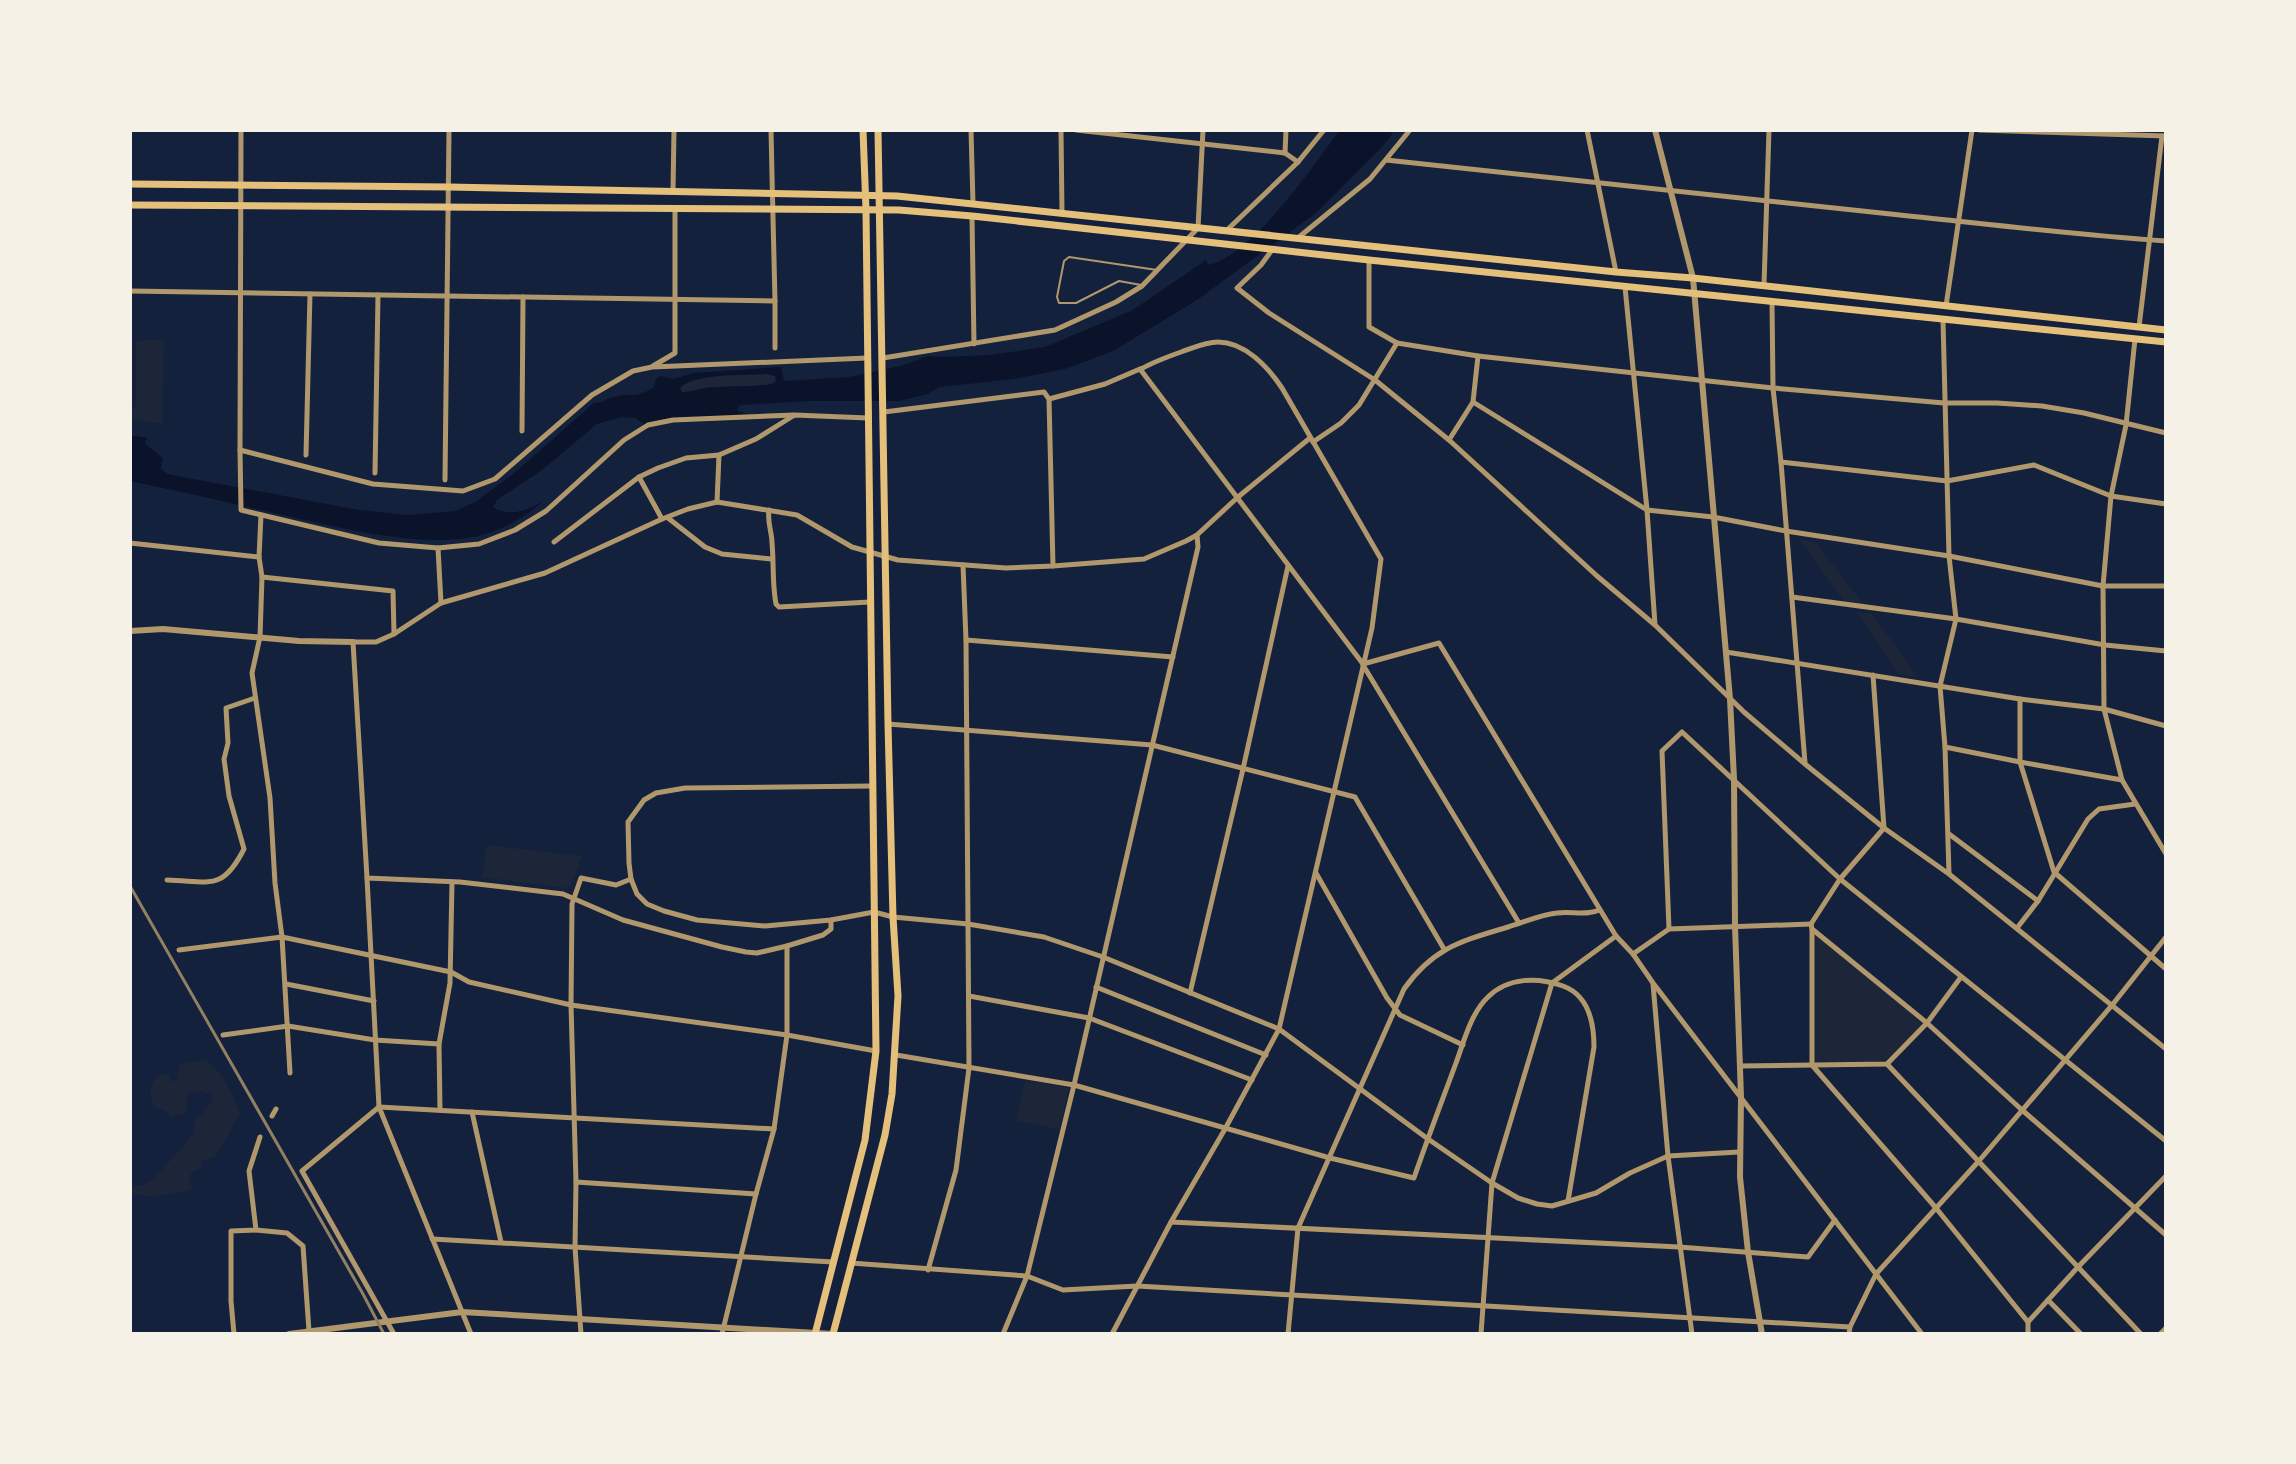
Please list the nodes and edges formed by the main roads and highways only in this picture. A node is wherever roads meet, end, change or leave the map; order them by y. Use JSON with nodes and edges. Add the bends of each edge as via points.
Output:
{"nodes":[{"id":1,"x":863,"y":130,"type":"edge"},
{"id":2,"x":878,"y":130,"type":"edge"},
{"id":3,"x":130,"y":184,"type":"edge"},
{"id":4,"x":865,"y":196,"type":"junction"},
{"id":5,"x":880,"y":196,"type":"junction"},
{"id":6,"x":130,"y":205,"type":"edge"},
{"id":7,"x":866,"y":210,"type":"junction"},
{"id":8,"x":881,"y":210,"type":"junction"},
{"id":9,"x":2166,"y":330,"type":"edge"},
{"id":10,"x":2166,"y":342,"type":"edge"},
{"id":11,"x":815,"y":1334,"type":"edge"},
{"id":12,"x":833,"y":1334,"type":"edge"}],
"edges":[{"from":1,"to":4,"type":"main road"},
{"from":2,"to":5,"type":"main road"},
{"from":3,"to":4,"type":"main road"},
{"from":4,"to":5,"type":"main road"},
{"from":4,"to":7,"type":"main road"},
{"from":5,"to":8,"type":"main road"},
{"from":5,"to":9,"type":"main road"},
{"from":6,"to":7,"type":"main road"},
{"from":7,"to":8,"type":"main road"},
{"from":7,"to":11,"type":"main road","via":[[876,1051],[865,1140]]},
{"from":8,"to":10,"type":"main road"},
{"from":8,"to":12,"type":"main road","via":[[896,1055],[885,1135]]}]}
